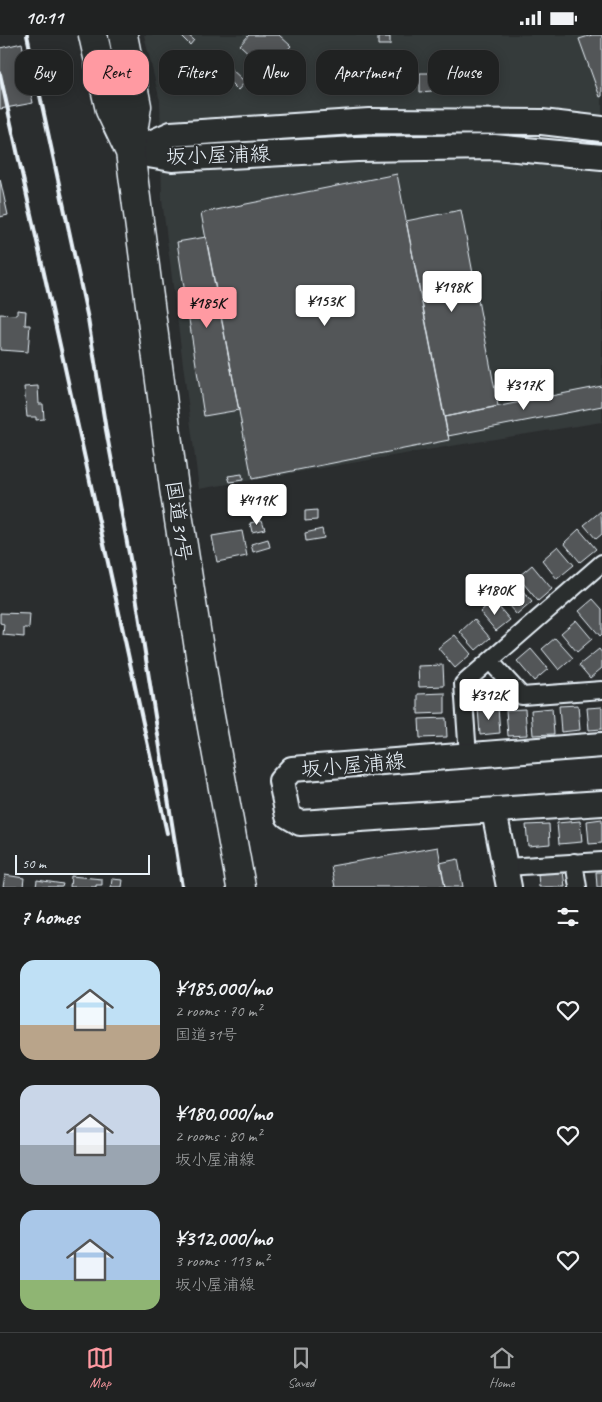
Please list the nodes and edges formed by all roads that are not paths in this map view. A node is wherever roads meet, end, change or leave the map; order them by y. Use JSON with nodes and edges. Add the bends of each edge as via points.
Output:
{"nodes":[{"id":1,"x":92,"y":35,"type":"edge"},
{"id":2,"x":123,"y":35,"type":"edge"},
{"id":3,"x":602,"y":129,"type":"edge"},
{"id":4,"x":130,"y":152,"type":"junction"},
{"id":5,"x":602,"y":157,"type":"edge"},
{"id":6,"x":602,"y":563,"type":"edge"},
{"id":7,"x":490,"y":661,"type":"junction"},
{"id":8,"x":602,"y":690,"type":"edge"},
{"id":9,"x":602,"y":745,"type":"edge"},
{"id":10,"x":468,"y":756,"type":"junction"},
{"id":11,"x":602,"y":803,"type":"edge"},
{"id":12,"x":494,"y":811,"type":"junction"},
{"id":13,"x":602,"y":861,"type":"edge"},
{"id":14,"x":574,"y":862,"type":"junction"},
{"id":15,"x":507,"y":877,"type":"edge"},
{"id":16,"x":241,"y":887,"type":"edge"},
{"id":17,"x":578,"y":887,"type":"edge"}],
"edges":[{"from":1,"to":4,"type":"highway","name":"国道31号","via":[[110,110]]},
{"from":2,"to":4,"type":"highway","name":"国道31号","via":[[137,106]]},
{"from":3,"to":4,"type":"main road","name":"坂小屋浦線","via":[[542,122],[369,121],[171,134]]},
{"from":4,"to":5,"type":"main road","name":"坂小屋浦線","via":[[172,159],[357,149],[494,147]]},
{"from":4,"to":16,"type":"highway","name":"国道31号","via":[[174,488],[207,700]]},
{"from":6,"to":7,"type":"street"},
{"from":7,"to":8,"type":"street","via":[[522,696]]},
{"from":7,"to":10,"type":"street","via":[[463,684]]},
{"from":9,"to":10,"type":"main road","name":"坂小屋浦線"},
{"from":10,"to":12,"type":"main road","name":"坂小屋浦線","via":[[292,769],[281,781],[288,816],[300,823]]},
{"from":11,"to":12,"type":"main road","name":"坂小屋浦線"},
{"from":12,"to":15,"type":"main road"},
{"from":13,"to":14,"type":"street"},
{"from":14,"to":15,"type":"street"},
{"from":14,"to":17,"type":"street"}]}
